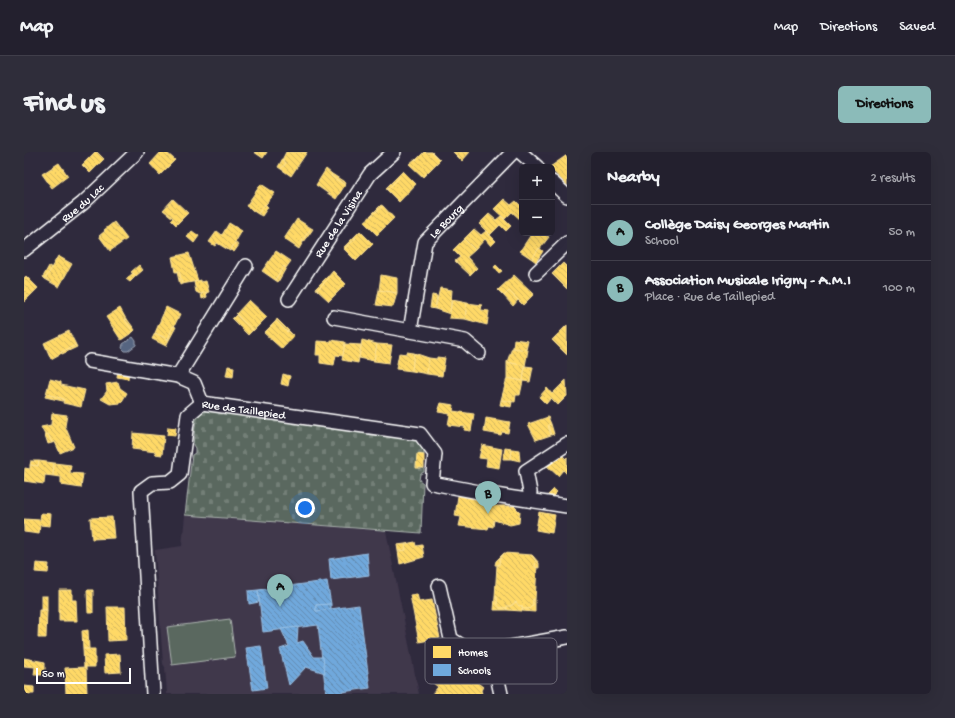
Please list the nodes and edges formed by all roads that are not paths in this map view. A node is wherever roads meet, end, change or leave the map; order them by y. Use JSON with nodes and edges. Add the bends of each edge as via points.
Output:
{"nodes":[{"id":1,"x":137,"y":152,"type":"edge"},
{"id":2,"x":394,"y":152,"type":"edge"},
{"id":3,"x":513,"y":152,"type":"edge"},
{"id":4,"x":520,"y":152,"type":"edge"},
{"id":5,"x":534,"y":164,"type":"edge"},
{"id":6,"x":555,"y":185,"type":"edge"},
{"id":7,"x":567,"y":196,"type":"edge"},
{"id":8,"x":567,"y":243,"type":"edge"},
{"id":9,"x":24,"y":250,"type":"edge"},
{"id":10,"x":246,"y":266,"type":"dead end"},
{"id":11,"x":536,"y":273,"type":"dead end"},
{"id":12,"x":288,"y":299,"type":"dead end"},
{"id":13,"x":334,"y":317,"type":"dead end"},
{"id":14,"x":410,"y":331,"type":"junction"},
{"id":15,"x":479,"y":353,"type":"dead end"},
{"id":16,"x":90,"y":361,"type":"dead end"},
{"id":17,"x":178,"y":376,"type":"junction"},
{"id":18,"x":202,"y":403,"type":"junction"},
{"id":19,"x":567,"y":444,"type":"edge"},
{"id":20,"x":528,"y":500,"type":"junction"},
{"id":21,"x":567,"y":506,"type":"edge"},
{"id":22,"x":439,"y":586,"type":"dead end"},
{"id":23,"x":567,"y":637,"type":"edge"},
{"id":24,"x":451,"y":638,"type":"edge"},
{"id":25,"x":557,"y":639,"type":"edge"},
{"id":26,"x":499,"y":684,"type":"edge"},
{"id":27,"x":153,"y":694,"type":"edge"},
{"id":28,"x":501,"y":694,"type":"edge"}],
"edges":[{"from":1,"to":9,"type":"street","name":"Rue du Lac","via":[[83,203]]},
{"from":2,"to":12,"type":"street","name":"Rue de la Visina","via":[[370,174]]},
{"from":3,"to":14,"type":"street","name":"Le Bourg","via":[[425,242]]},
{"from":4,"to":5,"type":"street"},
{"from":6,"to":7,"type":"street"},
{"from":8,"to":11,"type":"street"},
{"from":10,"to":17,"type":"street"},
{"from":13,"to":14,"type":"street"},
{"from":14,"to":15,"type":"street","via":[[466,341]]},
{"from":16,"to":17,"type":"street"},
{"from":17,"to":18,"type":"street","via":[[194,383]]},
{"from":18,"to":20,"type":"street","name":"Rue de Taillepied","via":[[420,434],[434,454],[432,483]]},
{"from":18,"to":27,"type":"street","name":"Rue de Taillepied","via":[[188,415],[180,474],[170,482],[152,483],[141,491]]},
{"from":19,"to":20,"type":"street","via":[[526,471],[530,492]]},
{"from":20,"to":21,"type":"street","name":"Rue de Taillepied"},
{"from":22,"to":24,"type":"street"},
{"from":23,"to":25,"type":"street"},
{"from":26,"to":28,"type":"street"}]}
